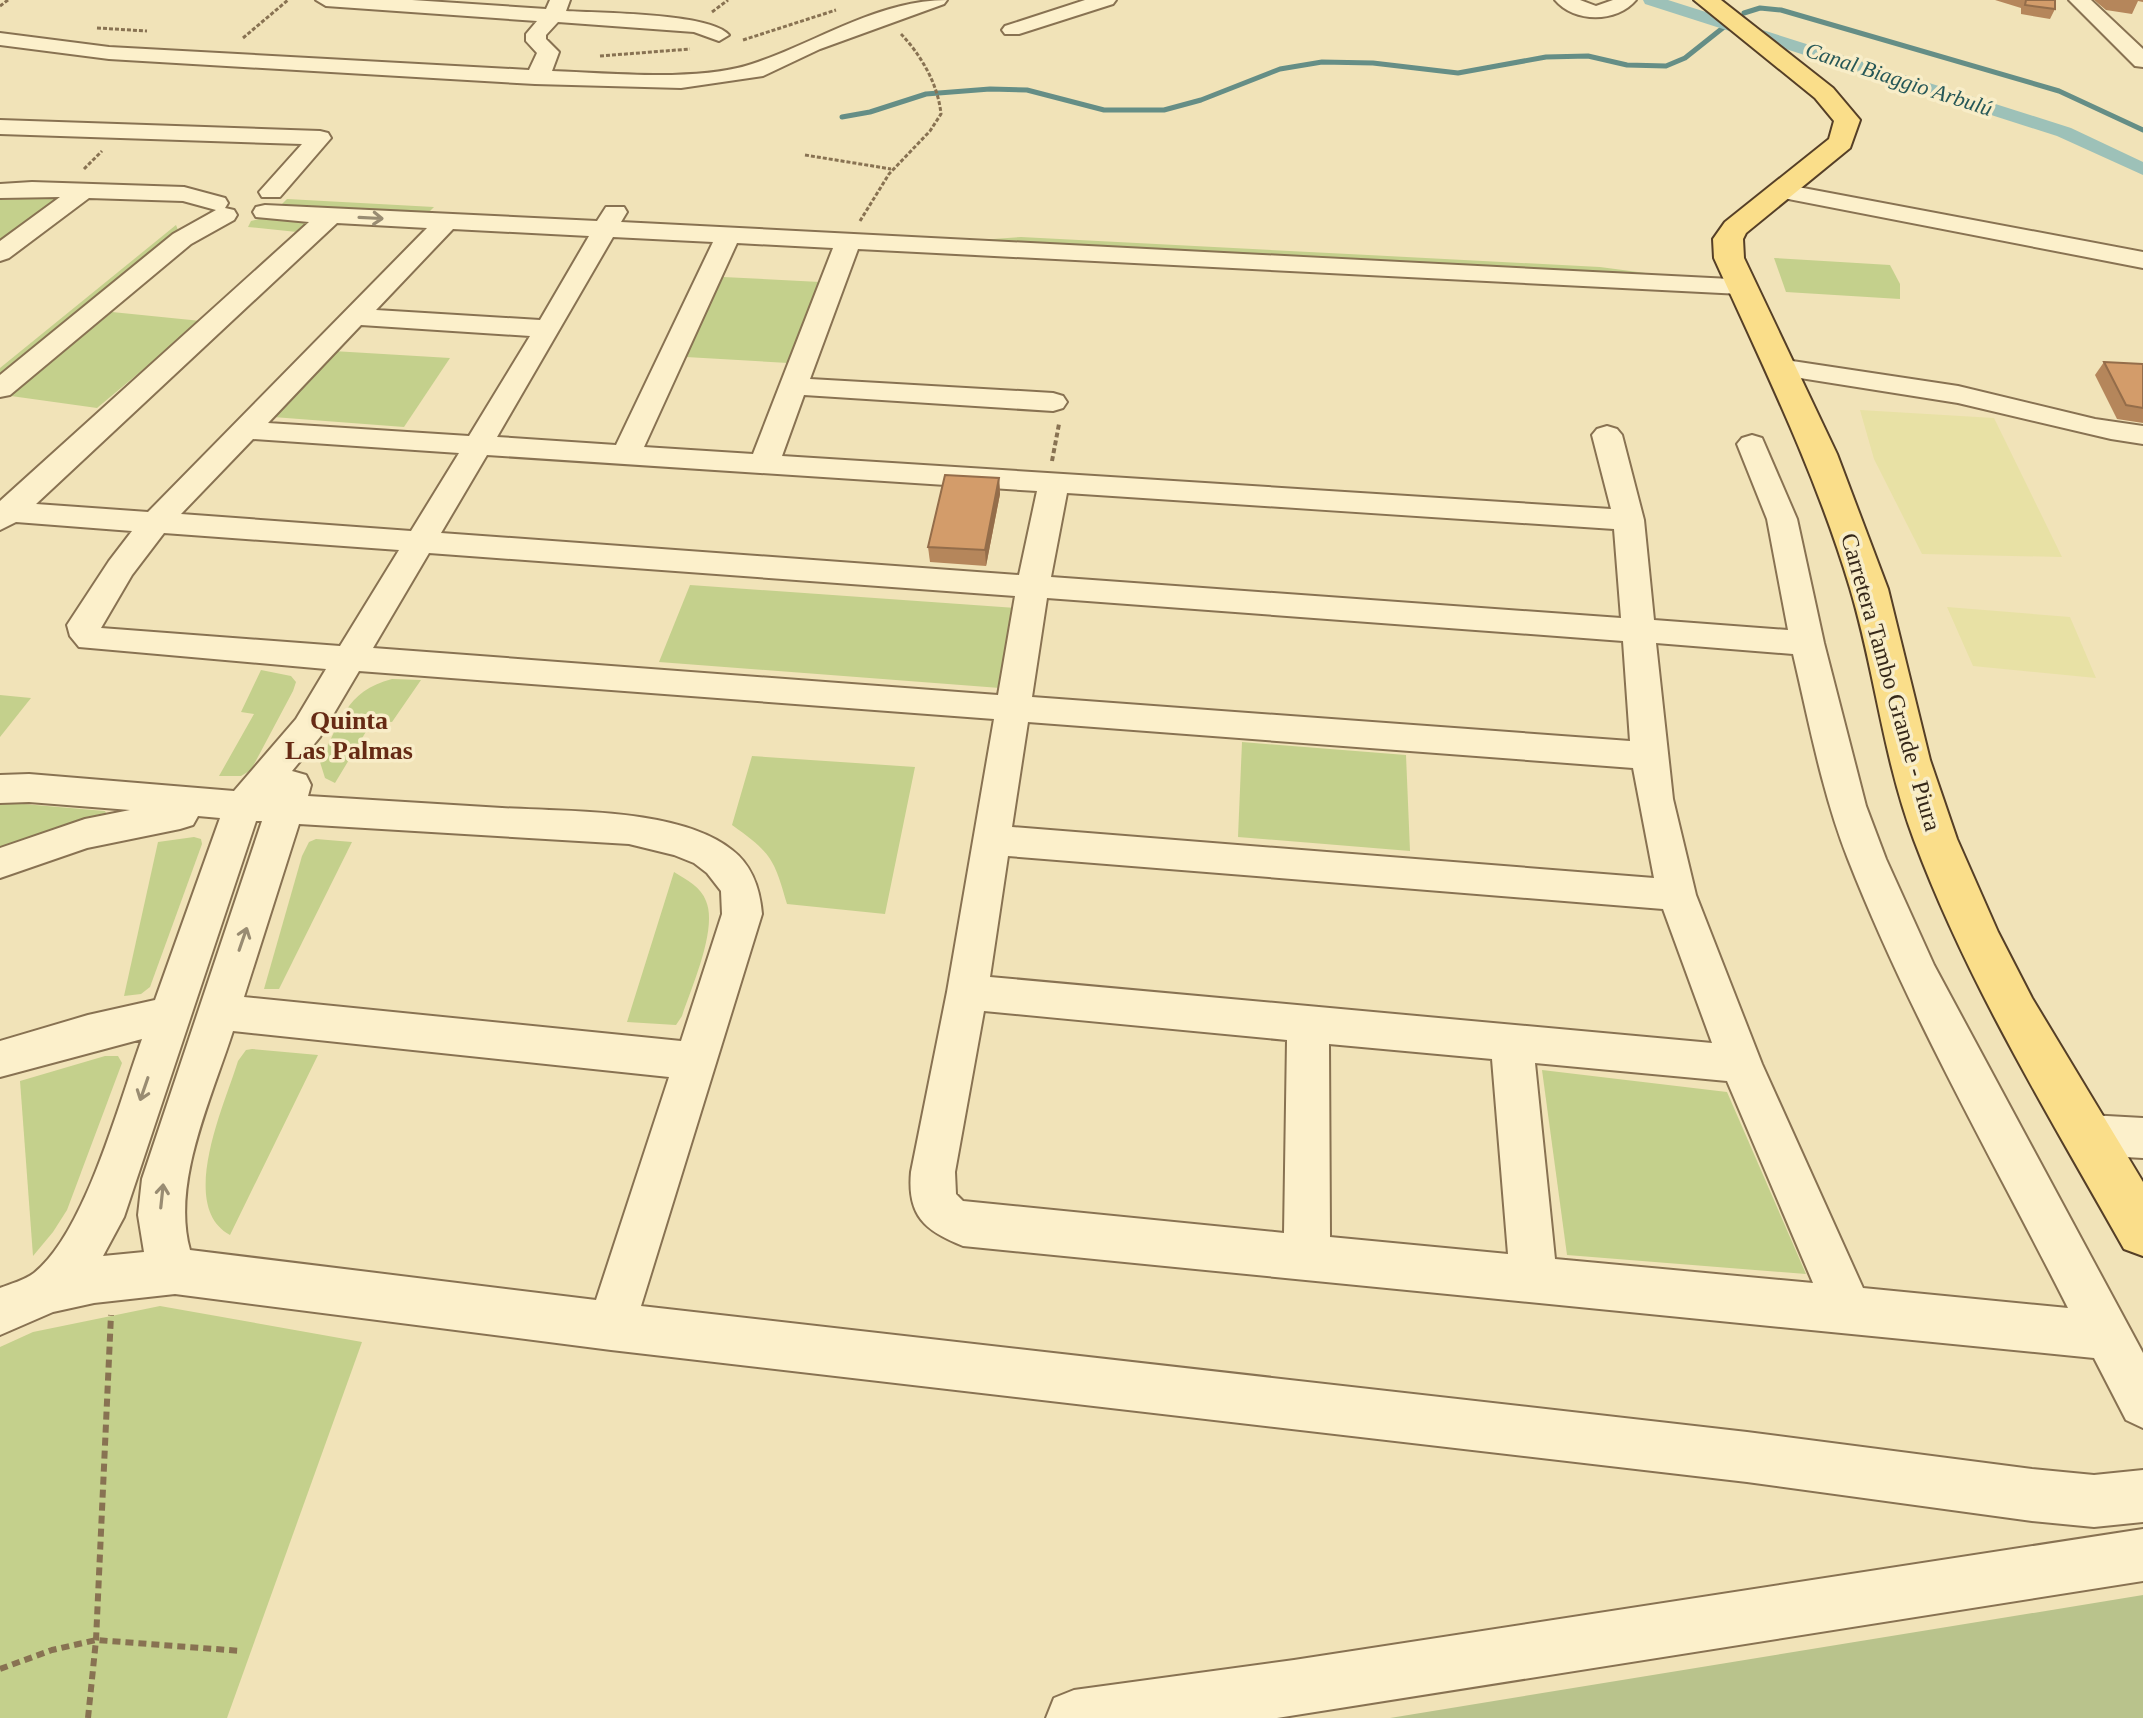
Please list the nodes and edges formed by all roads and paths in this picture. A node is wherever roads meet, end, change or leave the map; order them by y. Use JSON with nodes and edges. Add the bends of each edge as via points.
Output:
{"nodes":[{"id":1,"x":8,"y":0,"type":"edge"},
{"id":2,"x":288,"y":0,"type":"edge"},
{"id":3,"x":326,"y":0,"type":"edge"},
{"id":4,"x":937,"y":0,"type":"edge"},
{"id":5,"x":1106,"y":0,"type":"edge"},
{"id":6,"x":1565,"y":0,"type":"edge"},
{"id":7,"x":2079,"y":0,"type":"edge"},
{"id":8,"x":1710,"y":3,"type":"edge"},
{"id":9,"x":1622,"y":4,"type":"edge"},
{"id":10,"x":0,"y":6,"type":"edge"},
{"id":11,"x":557,"y":8,"type":"edge"},
{"id":12,"x":837,"y":10,"type":"dead end"},
{"id":13,"x":883,"y":19,"type":"junction"},
{"id":14,"x":91,"y":27,"type":"dead end"},
{"id":15,"x":1012,"y":30,"type":"dead end"},
{"id":16,"x":152,"y":32,"type":"dead end"},
{"id":17,"x":719,"y":35,"type":"dead end"},
{"id":18,"x":0,"y":39,"type":"edge"},
{"id":19,"x":259,"y":39,"type":"dead end"},
{"id":20,"x":741,"y":40,"type":"dead end"},
{"id":21,"x":695,"y":48,"type":"dead end"},
{"id":22,"x":547,"y":56,"type":"junction"},
{"id":23,"x":2143,"y":61,"type":"edge"},
{"id":24,"x":535,"y":77,"type":"junction"},
{"id":25,"x":0,"y":127,"type":"edge"},
{"id":26,"x":56,"y":128,"type":"junction"},
{"id":27,"x":123,"y":131,"type":"junction"},
{"id":28,"x":0,"y":138,"type":"edge"},
{"id":29,"x":805,"y":155,"type":"dead end"},
{"id":30,"x":892,"y":169,"type":"junction"},
{"id":31,"x":74,"y":190,"type":"junction"},
{"id":32,"x":0,"y":191,"type":"edge"},
{"id":33,"x":1782,"y":191,"type":"junction"},
{"id":34,"x":244,"y":205,"type":"junction"},
{"id":35,"x":330,"y":216,"type":"junction"},
{"id":36,"x":610,"y":221,"type":"junction"},
{"id":37,"x":446,"y":222,"type":"junction"},
{"id":38,"x":853,"y":234,"type":"junction"},
{"id":39,"x":728,"y":236,"type":"junction"},
{"id":40,"x":275,"y":237,"type":"dead end"},
{"id":41,"x":306,"y":239,"type":"junction"},
{"id":42,"x":0,"y":253,"type":"edge"},
{"id":43,"x":2143,"y":260,"type":"edge"},
{"id":44,"x":1739,"y":281,"type":"junction"},
{"id":45,"x":356,"y":317,"type":"junction"},
{"id":46,"x":548,"y":329,"type":"junction"},
{"id":47,"x":0,"y":364,"type":"edge"},
{"id":48,"x":1779,"y":367,"type":"junction"},
{"id":49,"x":794,"y":386,"type":"junction"},
{"id":50,"x":0,"y":389,"type":"edge"},
{"id":51,"x":1056,"y":410,"type":"joint"},
{"id":52,"x":246,"y":430,"type":"junction"},
{"id":53,"x":1607,"y":435,"type":"dead end"},
{"id":54,"x":2143,"y":435,"type":"edge"},
{"id":55,"x":1752,"y":444,"type":"dead end"},
{"id":56,"x":478,"y":445,"type":"junction"},
{"id":57,"x":626,"y":455,"type":"junction"},
{"id":58,"x":764,"y":464,"type":"junction"},
{"id":59,"x":1052,"y":481,"type":"junction"},
{"id":60,"x":3,"y":514,"type":"edge"},
{"id":61,"x":1629,"y":520,"type":"junction"},
{"id":62,"x":155,"y":523,"type":"junction"},
{"id":63,"x":420,"y":543,"type":"junction"},
{"id":64,"x":1033,"y":585,"type":"junction"},
{"id":65,"x":1637,"y":630,"type":"junction"},
{"id":66,"x":1807,"y":643,"type":"junction"},
{"id":67,"x":348,"y":657,"type":"junction"},
{"id":68,"x":1015,"y":710,"type":"junction"},
{"id":69,"x":308,"y":728,"type":"junction"},
{"id":70,"x":1649,"y":756,"type":"junction"},
{"id":71,"x":0,"y":789,"type":"edge"},
{"id":72,"x":243,"y":806,"type":"junction"},
{"id":73,"x":287,"y":808,"type":"junction"},
{"id":74,"x":992,"y":840,"type":"junction"},
{"id":75,"x":0,"y":863,"type":"edge"},
{"id":76,"x":1677,"y":895,"type":"junction"},
{"id":77,"x":967,"y":992,"type":"junction"},
{"id":78,"x":217,"y":1012,"type":"junction"},
{"id":79,"x":169,"y":1015,"type":"junction"},
{"id":80,"x":1308,"y":1025,"type":"junction"},
{"id":81,"x":1512,"y":1044,"type":"junction"},
{"id":82,"x":0,"y":1059,"type":"edge"},
{"id":83,"x":696,"y":1061,"type":"junction"},
{"id":84,"x":1741,"y":1064,"type":"junction"},
{"id":85,"x":2089,"y":1135,"type":"junction"},
{"id":86,"x":2143,"y":1138,"type":"edge"},
{"id":87,"x":2143,"y":1231,"type":"edge"},
{"id":88,"x":1307,"y":1258,"type":"junction"},
{"id":89,"x":175,"y":1271,"type":"junction"},
{"id":90,"x":113,"y":1278,"type":"junction"},
{"id":91,"x":1534,"y":1280,"type":"junction"},
{"id":92,"x":50,"y":1290,"type":"junction"},
{"id":93,"x":1849,"y":1311,"type":"junction"},
{"id":94,"x":0,"y":1312,"type":"edge"},
{"id":95,"x":611,"y":1326,"type":"junction"},
{"id":96,"x":2106,"y":1335,"type":"junction"},
{"id":97,"x":2143,"y":1403,"type":"edge"},
{"id":98,"x":2143,"y":1496,"type":"edge"},
{"id":99,"x":2143,"y":1555,"type":"edge"},
{"id":100,"x":96,"y":1640,"type":"junction"},
{"id":101,"x":241,"y":1651,"type":"dead end"},
{"id":102,"x":0,"y":1669,"type":"edge"},
{"id":103,"x":88,"y":1718,"type":"edge"},
{"id":104,"x":1074,"y":1718,"type":"edge"}],
"edges":[{"from":1,"to":10,"type":"path"},
{"from":2,"to":19,"type":"path","via":[[243,38]]},
{"from":3,"to":11,"type":"street"},
{"from":4,"to":13,"type":"street"},
{"from":5,"to":15,"type":"street"},
{"from":6,"to":9,"type":"street","via":[[1589,12],[1604,13]]},
{"from":7,"to":23,"type":"street"},
{"from":8,"to":33,"type":"main road","name":"Carretera Tambo Grande - Piura","via":[[1808,80],[1847,120],[1841,142]]},
{"from":11,"to":17,"type":"street","via":[[697,26]]},
{"from":11,"to":22,"type":"street","via":[[536,34]]},
{"from":12,"to":20,"type":"path"},
{"from":13,"to":24,"type":"street","via":[[755,71],[730,76],[681,81]]},
{"from":13,"to":30,"type":"path","via":[[913,44],[942,109],[930,131]]},
{"from":14,"to":16,"type":"path"},
{"from":18,"to":24,"type":"street","via":[[109,53]]},
{"from":21,"to":22,"type":"path"},
{"from":22,"to":24,"type":"street"},
{"from":25,"to":26,"type":"street"},
{"from":26,"to":27,"type":"street"},
{"from":26,"to":28,"type":"street"},
{"from":27,"to":31,"type":"path"},
{"from":27,"to":34,"type":"street","via":[[320,138]]},
{"from":29,"to":30,"type":"path"},
{"from":30,"to":38,"type":"path"},
{"from":31,"to":32,"type":"street"},
{"from":31,"to":34,"type":"street","via":[[184,194]]},
{"from":31,"to":42,"type":"street"},
{"from":33,"to":43,"type":"street"},
{"from":33,"to":44,"type":"main road","name":"Carretera Tambo Grande - Piura","via":[[1755,209],[1728,239]]},
{"from":34,"to":35,"type":"street"},
{"from":34,"to":36,"type":"street"},
{"from":34,"to":47,"type":"street","via":[[191,211]]},
{"from":34,"to":50,"type":"street","via":[[182,239]]},
{"from":35,"to":37,"type":"street","one_way":true},
{"from":35,"to":41,"type":"street"},
{"from":36,"to":37,"type":"street"},
{"from":36,"to":38,"type":"street"},
{"from":36,"to":39,"type":"street"},
{"from":36,"to":46,"type":"street"},
{"from":37,"to":45,"type":"street"},
{"from":38,"to":39,"type":"street"},
{"from":38,"to":44,"type":"street"},
{"from":38,"to":49,"type":"street"},
{"from":39,"to":57,"type":"street"},
{"from":40,"to":41,"type":"street"},
{"from":41,"to":60,"type":"street"},
{"from":44,"to":48,"type":"main road","name":"Carretera Tambo Grande - Piura"},
{"from":45,"to":46,"type":"street"},
{"from":45,"to":52,"type":"street"},
{"from":46,"to":56,"type":"street"},
{"from":48,"to":54,"type":"street","via":[[1917,387]]},
{"from":48,"to":85,"type":"main road","name":"Carretera Tambo Grande - Piura","via":[[1820,454],[1869,589],[1909,760],[1935,839],[2015,1012]]},
{"from":49,"to":51,"type":"street"},
{"from":49,"to":58,"type":"street"},
{"from":51,"to":59,"type":"path"},
{"from":52,"to":56,"type":"street"},
{"from":52,"to":62,"type":"street"},
{"from":53,"to":61,"type":"street"},
{"from":55,"to":66,"type":"street","via":[[1782,519]]},
{"from":56,"to":57,"type":"street"},
{"from":56,"to":63,"type":"street"},
{"from":57,"to":58,"type":"street"},
{"from":58,"to":59,"type":"street"},
{"from":59,"to":61,"type":"street"},
{"from":59,"to":64,"type":"street"},
{"from":60,"to":62,"type":"street"},
{"from":61,"to":65,"type":"street"},
{"from":62,"to":63,"type":"street"},
{"from":62,"to":67,"type":"street","via":[[84,625],[91,639]]},
{"from":63,"to":64,"type":"street"},
{"from":63,"to":67,"type":"street"},
{"from":64,"to":65,"type":"street"},
{"from":64,"to":68,"type":"street"},
{"from":65,"to":66,"type":"street"},
{"from":65,"to":70,"type":"street"},
{"from":66,"to":96,"type":"street","via":[[1848,806],[1891,918]]},
{"from":67,"to":68,"type":"street"},
{"from":67,"to":69,"type":"street"},
{"from":68,"to":70,"type":"street"},
{"from":68,"to":74,"type":"street"},
{"from":69,"to":72,"type":"street"},
{"from":69,"to":73,"type":"street"},
{"from":70,"to":76,"type":"street"},
{"from":71,"to":72,"type":"street"},
{"from":72,"to":73,"type":"street"},
{"from":72,"to":75,"type":"street","via":[[120,826]]},
{"from":72,"to":79,"type":"street"},
{"from":78,"to":73,"type":"street","one_way":true},
{"from":73,"to":83,"type":"street","via":[[629,830],[700,849],[722,863],[739,887],[742,914]]},
{"from":74,"to":76,"type":"street"},
{"from":74,"to":77,"type":"street"},
{"from":76,"to":84,"type":"street"},
{"from":77,"to":80,"type":"street"},
{"from":77,"to":88,"type":"street","via":[[933,1172],[931,1192],[940,1212],[963,1224]]},
{"from":78,"to":83,"type":"street"},
{"from":89,"to":78,"type":"street","one_way":true,"via":[[165,1250],[160,1201]]},
{"from":79,"to":82,"type":"street"},
{"from":79,"to":92,"type":"street","one_way":true,"via":[[101,1217]]},
{"from":80,"to":81,"type":"street"},
{"from":80,"to":88,"type":"street"},
{"from":81,"to":84,"type":"street"},
{"from":81,"to":91,"type":"street"},
{"from":83,"to":95,"type":"street"},
{"from":84,"to":93,"type":"street"},
{"from":85,"to":86,"type":"street"},
{"from":85,"to":87,"type":"main road","name":"Carretera Tambo Grande - Piura"},
{"from":88,"to":91,"type":"street"},
{"from":89,"to":90,"type":"street"},
{"from":89,"to":95,"type":"street"},
{"from":90,"to":92,"type":"street"},
{"from":90,"to":100,"type":"path"},
{"from":91,"to":93,"type":"street"},
{"from":92,"to":94,"type":"street"},
{"from":93,"to":96,"type":"street"},
{"from":95,"to":98,"type":"street","via":[[1747,1457],[2032,1495],[2094,1501]]},
{"from":96,"to":97,"type":"street"},
{"from":99,"to":104,"type":"street"},
{"from":100,"to":101,"type":"path"},
{"from":100,"to":102,"type":"path"},
{"from":100,"to":103,"type":"path"}]}
